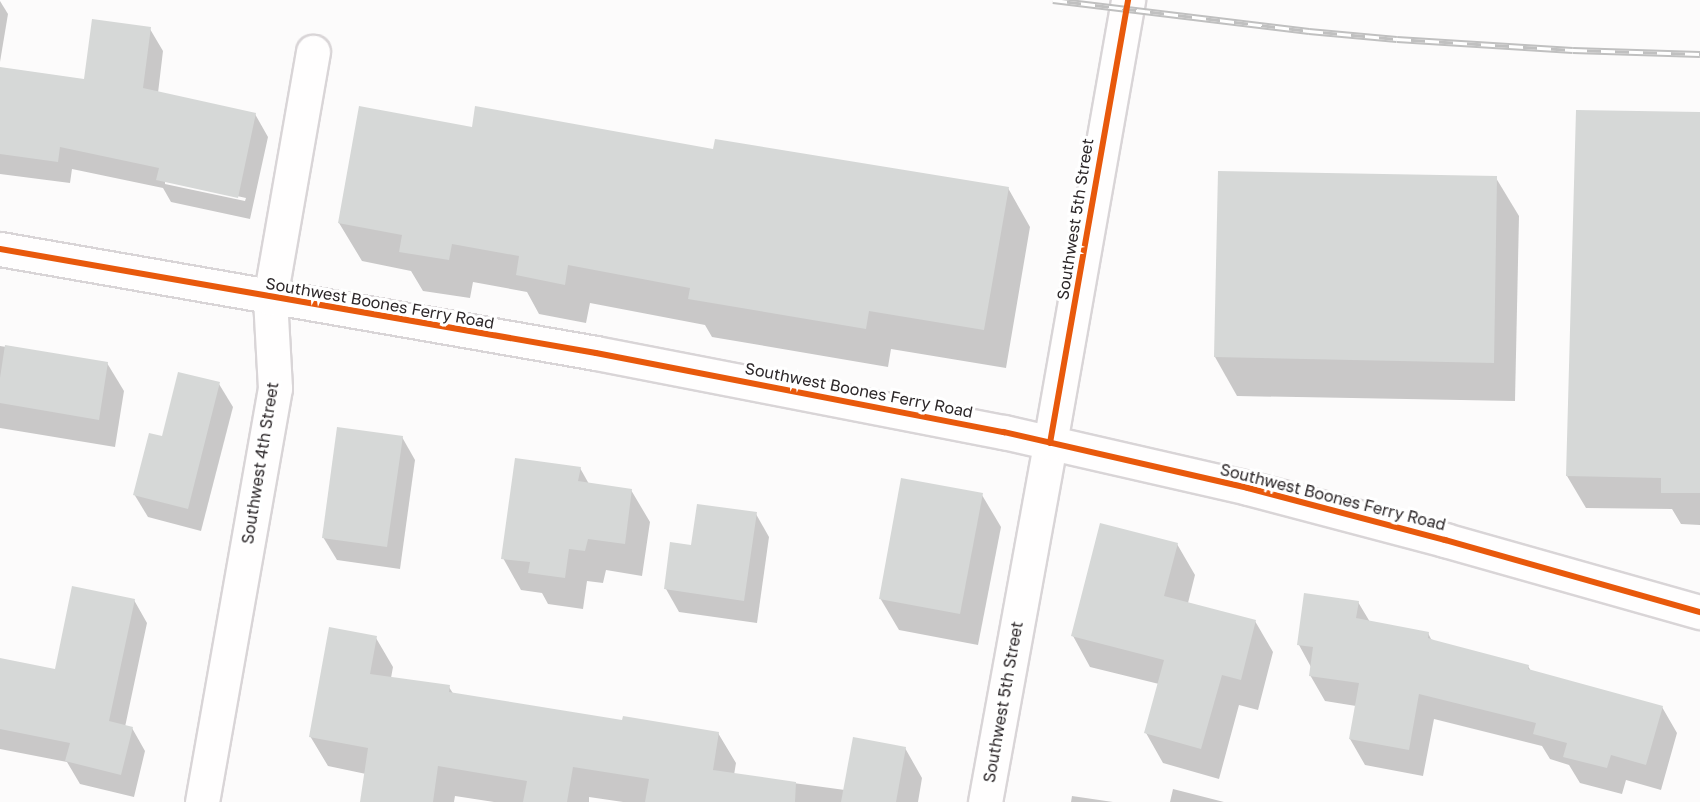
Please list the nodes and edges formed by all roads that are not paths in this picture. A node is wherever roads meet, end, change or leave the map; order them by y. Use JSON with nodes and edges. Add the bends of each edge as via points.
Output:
{"nodes":[{"id":1,"x":1128,"y":0,"type":"edge"},
{"id":2,"x":313,"y":52,"type":"dead end"},
{"id":3,"x":0,"y":249,"type":"edge"},
{"id":4,"x":270,"y":298,"type":"junction"},
{"id":5,"x":1050,"y":443,"type":"junction"},
{"id":6,"x":1700,"y":612,"type":"edge"},
{"id":7,"x":202,"y":802,"type":"edge"},
{"id":8,"x":985,"y":802,"type":"edge"}],
"edges":[{"from":1,"to":5,"type":"street","name":"Southwest 5th Street"},
{"from":2,"to":4,"type":"street","name":"Southwest 4th Street"},
{"from":3,"to":4,"type":"street","name":"Southwest Boones Ferry Road"},
{"from":4,"to":5,"type":"street","name":"Southwest Boones Ferry Road","via":[[596,353]]},
{"from":4,"to":7,"type":"street","name":"Southwest 4th Street","via":[[275,388]]},
{"from":5,"to":6,"type":"street","name":"Southwest Boones Ferry Road","via":[[1260,491]]},
{"from":5,"to":8,"type":"street","name":"Southwest 5th Street"}]}
